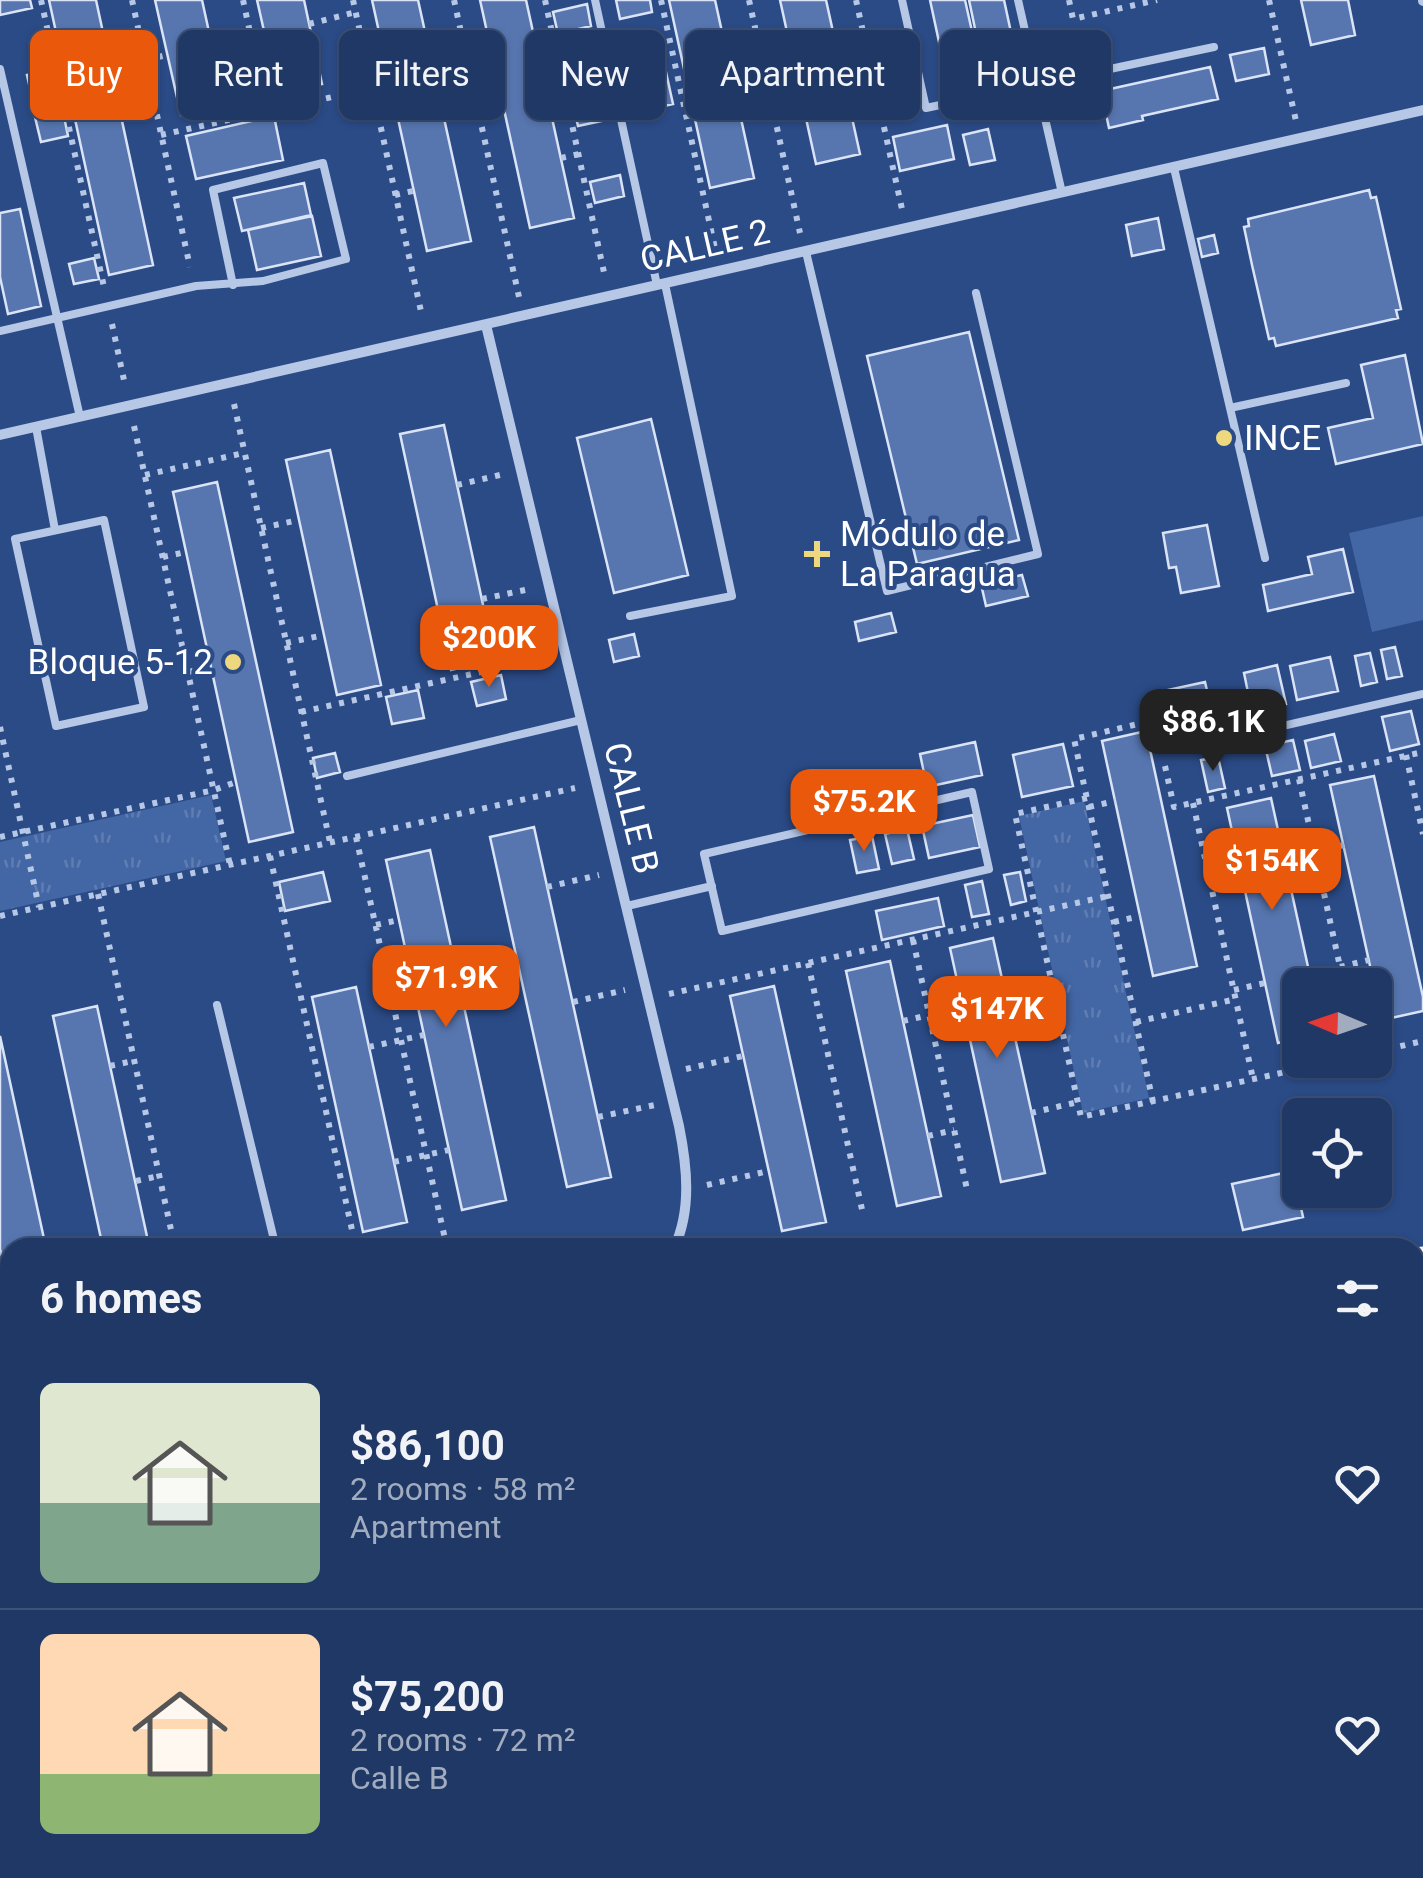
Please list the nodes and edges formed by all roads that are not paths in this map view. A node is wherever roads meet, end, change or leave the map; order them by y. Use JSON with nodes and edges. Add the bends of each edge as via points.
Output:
{"nodes":[{"id":1,"x":595,"y":0,"type":"edge"},
{"id":2,"x":902,"y":0,"type":"edge"},
{"id":3,"x":1018,"y":0,"type":"edge"},
{"id":4,"x":1025,"y":30,"type":"edge"},
{"id":5,"x":1214,"y":47,"type":"dead end"},
{"id":6,"x":0,"y":69,"type":"edge"},
{"id":7,"x":1111,"y":69,"type":"edge"},
{"id":8,"x":940,"y":105,"type":"edge"},
{"id":9,"x":1423,"y":110,"type":"edge"},
{"id":10,"x":1045,"y":120,"type":"edge"},
{"id":11,"x":1174,"y":168,"type":"junction"},
{"id":12,"x":1062,"y":193,"type":"junction"},
{"id":13,"x":806,"y":252,"type":"junction"},
{"id":14,"x":232,"y":284,"type":"junction"},
{"id":15,"x":661,"y":284,"type":"junction"},
{"id":16,"x":976,"y":294,"type":"dead end"},
{"id":17,"x":58,"y":318,"type":"junction"},
{"id":18,"x":486,"y":325,"type":"junction"},
{"id":19,"x":0,"y":331,"type":"edge"},
{"id":20,"x":1346,"y":383,"type":"dead end"},
{"id":21,"x":1230,"y":408,"type":"junction"},
{"id":22,"x":80,"y":417,"type":"junction"},
{"id":23,"x":36,"y":427,"type":"junction"},
{"id":24,"x":0,"y":435,"type":"edge"},
{"id":25,"x":56,"y":530,"type":"junction"},
{"id":26,"x":1265,"y":558,"type":"dead end"},
{"id":27,"x":630,"y":616,"type":"dead end"},
{"id":28,"x":1423,"y":694,"type":"edge"},
{"id":29,"x":581,"y":720,"type":"junction"},
{"id":30,"x":1178,"y":750,"type":"dead end"},
{"id":31,"x":347,"y":776,"type":"dead end"},
{"id":32,"x":712,"y":886,"type":"junction"},
{"id":33,"x":627,"y":906,"type":"junction"},
{"id":34,"x":217,"y":1005,"type":"dead end"},
{"id":35,"x":274,"y":1238,"type":"edge"},
{"id":36,"x":677,"y":1238,"type":"edge"}],
"edges":[{"from":1,"to":15,"type":"lane"},
{"from":2,"to":8,"type":"lane","via":[[926,108]]},
{"from":3,"to":4,"type":"lane"},
{"from":5,"to":7,"type":"lane"},
{"from":6,"to":17,"type":"lane"},
{"from":9,"to":11,"type":"street","name":"CALLE 2"},
{"from":10,"to":12,"type":"lane"},
{"from":11,"to":12,"type":"street","name":"CALLE 2"},
{"from":11,"to":21,"type":"lane"},
{"from":12,"to":13,"type":"street","name":"CALLE 2"},
{"from":13,"to":15,"type":"street","name":"CALLE 2"},
{"from":13,"to":16,"type":"lane","via":[[888,591],[1038,554]]},
{"from":14,"to":14,"type":"lane","via":[[346,259],[322,163],[214,190]]},
{"from":14,"to":17,"type":"lane"},
{"from":15,"to":18,"type":"street","name":"CALLE 2"},
{"from":15,"to":27,"type":"lane","via":[[732,596]]},
{"from":17,"to":19,"type":"lane"},
{"from":17,"to":22,"type":"lane"},
{"from":18,"to":22,"type":"street","name":"CALLE 2"},
{"from":18,"to":29,"type":"street","name":"CALLE B"},
{"from":20,"to":21,"type":"lane"},
{"from":21,"to":26,"type":"lane"},
{"from":22,"to":23,"type":"street","name":"CALLE 2"},
{"from":23,"to":24,"type":"street","name":"CALLE 2"},
{"from":23,"to":25,"type":"lane"},
{"from":25,"to":25,"type":"lane","via":[[104,520],[144,707],[56,726],[16,539]]},
{"from":28,"to":30,"type":"lane"},
{"from":29,"to":31,"type":"lane"},
{"from":29,"to":33,"type":"street","name":"CALLE B"},
{"from":32,"to":32,"type":"lane","via":[[704,854],[972,792],[989,870],[722,931]]},
{"from":32,"to":33,"type":"lane"},
{"from":33,"to":36,"type":"street","name":"CALLE B","via":[[684,1152],[687,1188]]},
{"from":34,"to":35,"type":"lane"}]}
